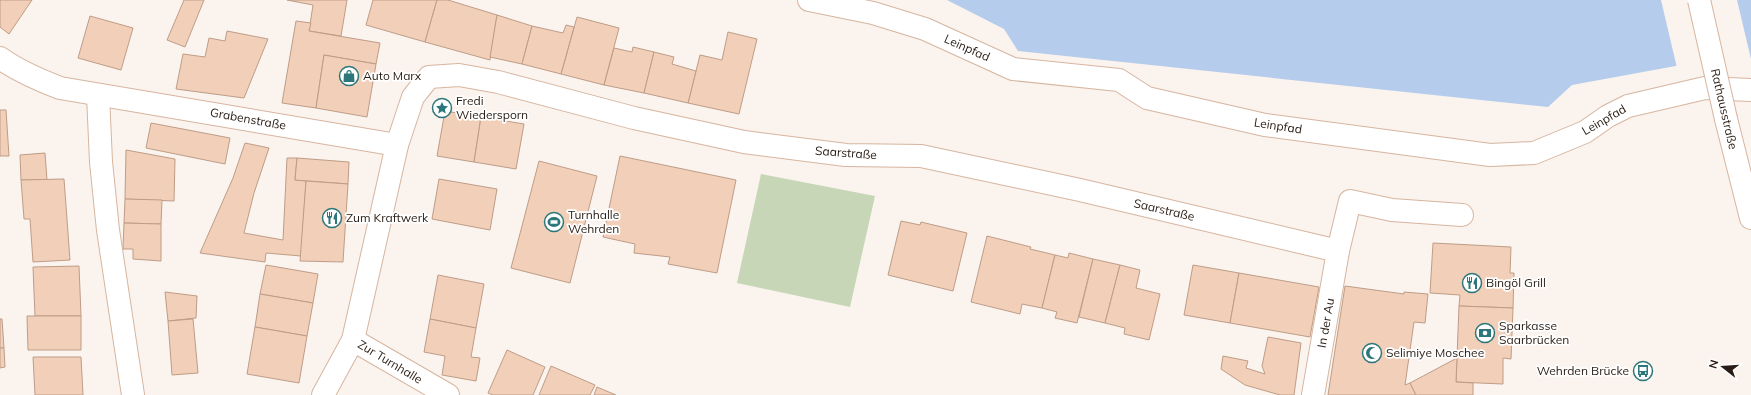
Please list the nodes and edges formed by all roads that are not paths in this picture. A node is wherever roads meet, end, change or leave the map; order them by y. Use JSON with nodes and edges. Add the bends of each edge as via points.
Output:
{"nodes":[{"id":1,"x":810,"y":0,"type":"edge"},
{"id":2,"x":1699,"y":0,"type":"edge"},
{"id":3,"x":0,"y":58,"type":"edge"},
{"id":4,"x":1751,"y":90,"type":"edge"},
{"id":5,"x":98,"y":95,"type":"junction"},
{"id":6,"x":397,"y":145,"type":"junction"},
{"id":7,"x":1462,"y":215,"type":"dead end"},
{"id":8,"x":1751,"y":218,"type":"edge"},
{"id":9,"x":1338,"y":251,"type":"junction"},
{"id":10,"x":353,"y":340,"type":"junction"},
{"id":11,"x":133,"y":395,"type":"edge"},
{"id":12,"x":323,"y":395,"type":"edge"},
{"id":13,"x":448,"y":395,"type":"edge"},
{"id":14,"x":1313,"y":395,"type":"edge"}],
"edges":[{"from":1,"to":4,"type":"street","name":"Leinpfad","via":[[873,13],[924,29],[1013,68],[1119,80],[1147,98],[1265,125],[1490,156],[1534,153],[1585,132],[1628,106],[1705,88]]},
{"from":2,"to":8,"type":"street","name":"Rathausstraße","bridge":true},
{"from":3,"to":5,"type":"street","name":"Grabenstraße","via":[[60,88]]},
{"from":5,"to":6,"type":"street","name":"Grabenstraße"},
{"from":5,"to":11,"type":"street","via":[[108,230]]},
{"from":6,"to":9,"type":"street","name":"Saarstraße","via":[[413,97],[429,78],[459,75],[744,142],[846,155],[921,156],[1080,190]]},
{"from":6,"to":10,"type":"street","name":"Saarstraße"},
{"from":7,"to":9,"type":"street","name":"In der Au","via":[[1392,210],[1350,200]]},
{"from":9,"to":14,"type":"street","name":"In der Au"},
{"from":10,"to":12,"type":"street","name":"Saarstraße"},
{"from":10,"to":13,"type":"street","name":"Zur Turnhalle"}]}
